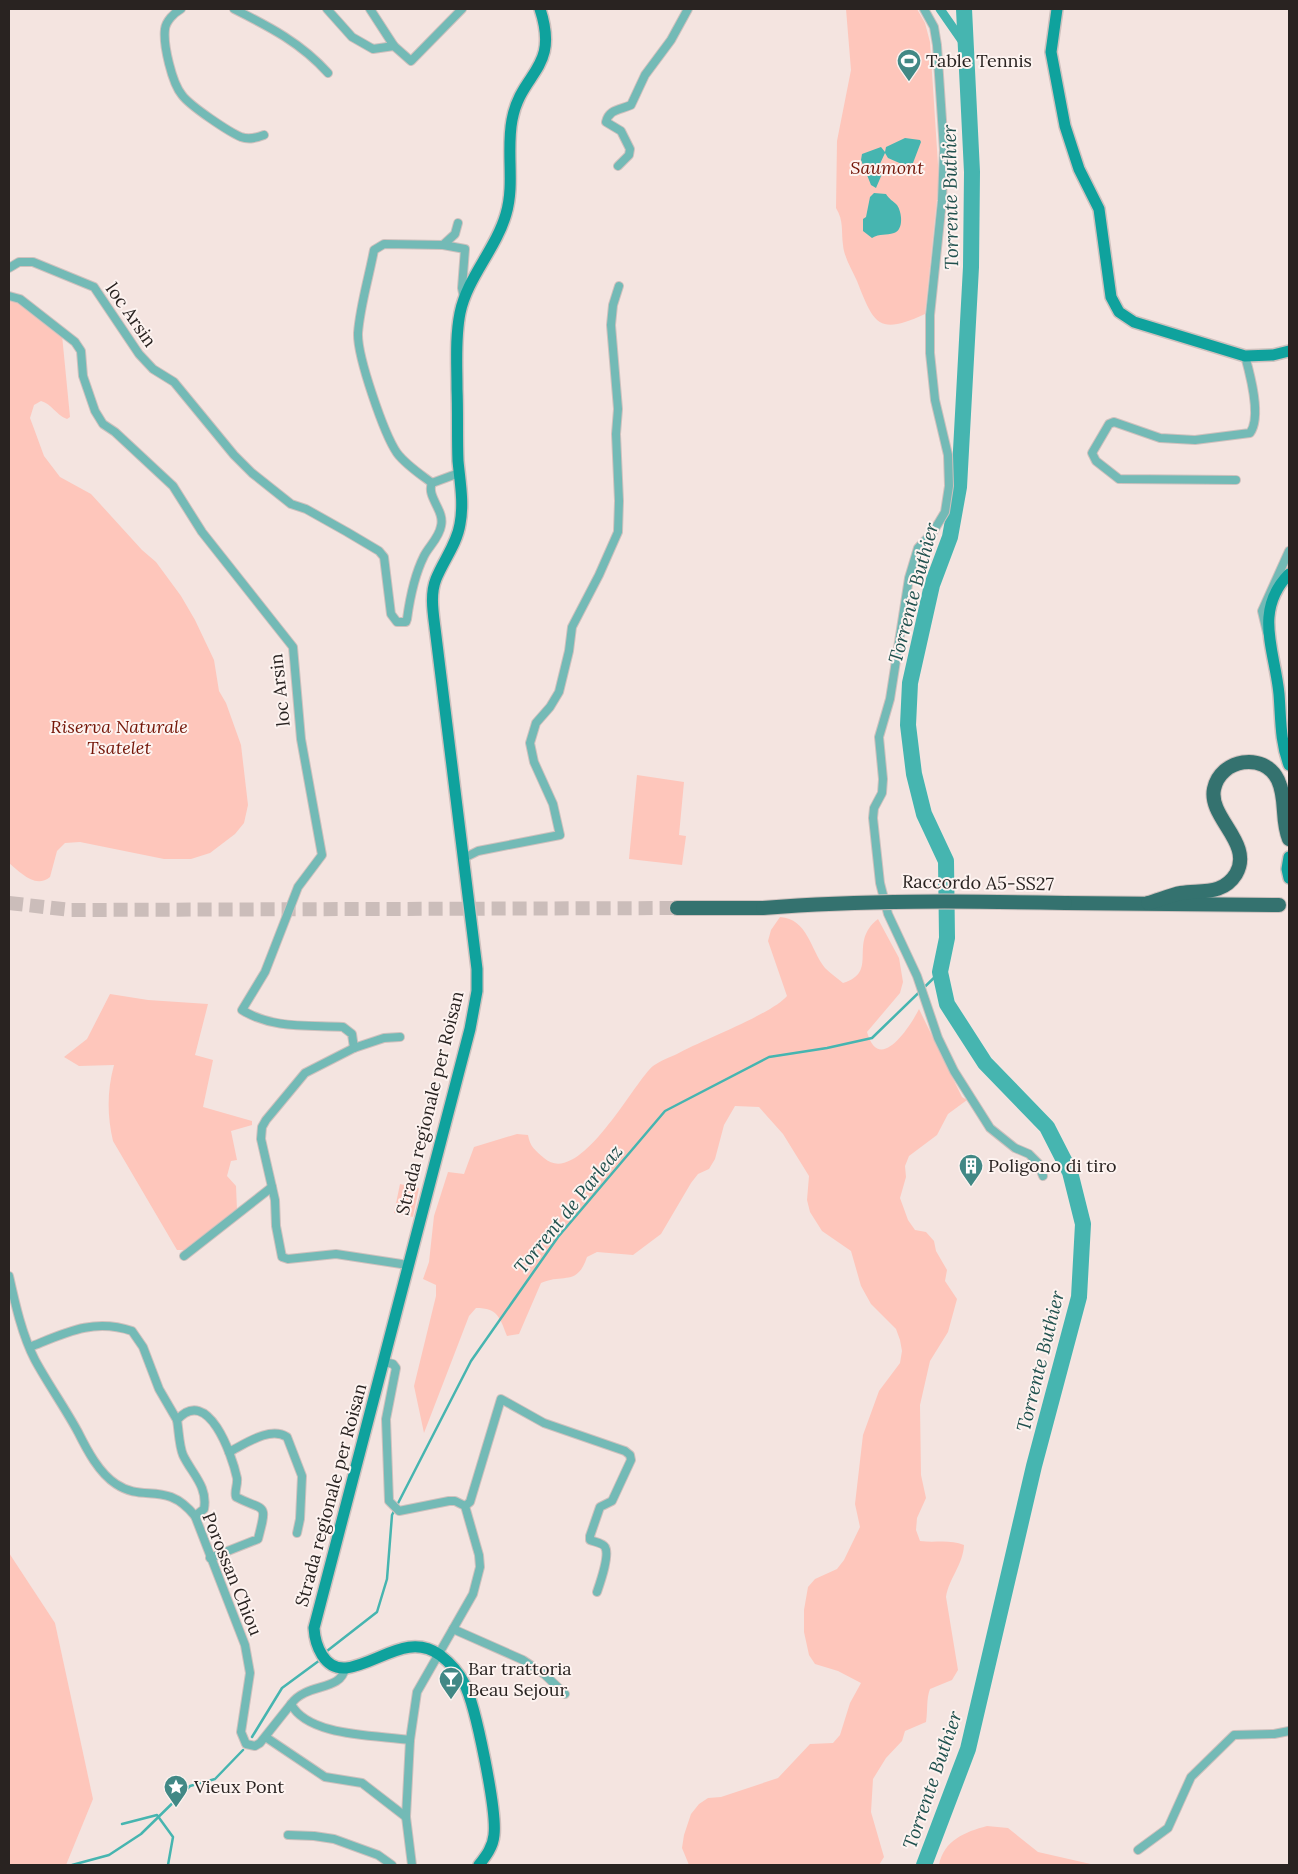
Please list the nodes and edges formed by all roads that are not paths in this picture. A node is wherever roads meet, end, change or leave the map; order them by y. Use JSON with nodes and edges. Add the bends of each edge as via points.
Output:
{"nodes":[{"id":1,"x":181,"y":9,"type":"edge"},
{"id":2,"x":234,"y":9,"type":"edge"},
{"id":3,"x":327,"y":9,"type":"edge"},
{"id":4,"x":370,"y":9,"type":"edge"},
{"id":5,"x":462,"y":9,"type":"edge"},
{"id":6,"x":540,"y":9,"type":"edge"},
{"id":7,"x":688,"y":9,"type":"edge"},
{"id":8,"x":924,"y":9,"type":"edge"},
{"id":9,"x":1057,"y":9,"type":"edge"},
{"id":10,"x":394,"y":46,"type":"junction"},
{"id":11,"x":328,"y":73,"type":"dead end"},
{"id":12,"x":264,"y":135,"type":"dead end"},
{"id":13,"x":618,"y":166,"type":"dead end"},
{"id":14,"x":458,"y":223,"type":"dead end"},
{"id":15,"x":442,"y":245,"type":"junction"},
{"id":16,"x":9,"y":268,"type":"edge"},
{"id":17,"x":619,"y":286,"type":"dead end"},
{"id":18,"x":9,"y":296,"type":"edge"},
{"id":19,"x":464,"y":298,"type":"junction"},
{"id":20,"x":1289,"y":351,"type":"edge"},
{"id":21,"x":1245,"y":356,"type":"junction"},
{"id":22,"x":459,"y":473,"type":"junction"},
{"id":23,"x":1236,"y":480,"type":"dead end"},
{"id":24,"x":432,"y":483,"type":"junction"},
{"id":25,"x":1289,"y":551,"type":"edge"},
{"id":26,"x":1289,"y":574,"type":"edge"},
{"id":27,"x":1268,"y":632,"type":"junction"},
{"id":28,"x":1289,"y":765,"type":"edge"},
{"id":29,"x":1289,"y":839,"type":"edge"},
{"id":30,"x":1289,"y":857,"type":"edge"},
{"id":31,"x":464,"y":858,"type":"junction"},
{"id":32,"x":1289,"y":878,"type":"edge"},
{"id":33,"x":1148,"y":903,"type":"junction"},
{"id":34,"x":1279,"y":905,"type":"dead end"},
{"id":35,"x":677,"y":908,"type":"tunnel mouth"},
{"id":36,"x":400,"y":1037,"type":"dead end"},
{"id":37,"x":354,"y":1048,"type":"junction"},
{"id":38,"x":1043,"y":1176,"type":"dead end"},
{"id":39,"x":272,"y":1187,"type":"junction"},
{"id":40,"x":184,"y":1256,"type":"dead end"},
{"id":41,"x":408,"y":1265,"type":"junction"},
{"id":42,"x":9,"y":1276,"type":"edge"},
{"id":43,"x":29,"y":1344,"type":"junction"},
{"id":44,"x":384,"y":1362,"type":"junction"},
{"id":45,"x":177,"y":1420,"type":"junction"},
{"id":46,"x":229,"y":1452,"type":"junction"},
{"id":47,"x":465,"y":1506,"type":"junction"},
{"id":48,"x":194,"y":1516,"type":"junction"},
{"id":49,"x":297,"y":1533,"type":"dead end"},
{"id":50,"x":210,"y":1558,"type":"junction"},
{"id":51,"x":597,"y":1592,"type":"dead end"},
{"id":52,"x":453,"y":1629,"type":"junction"},
{"id":53,"x":439,"y":1654,"type":"junction"},
{"id":54,"x":344,"y":1668,"type":"junction"},
{"id":55,"x":565,"y":1694,"type":"dead end"},
{"id":56,"x":290,"y":1704,"type":"junction"},
{"id":57,"x":1289,"y":1732,"type":"edge"},
{"id":58,"x":267,"y":1738,"type":"junction"},
{"id":59,"x":410,"y":1740,"type":"junction"},
{"id":60,"x":406,"y":1817,"type":"junction"},
{"id":61,"x":288,"y":1835,"type":"dead end"},
{"id":62,"x":1138,"y":1850,"type":"dead end"},
{"id":63,"x":392,"y":1865,"type":"edge"},
{"id":64,"x":412,"y":1865,"type":"edge"},
{"id":65,"x":479,"y":1865,"type":"edge"}],
"edges":[{"from":1,"to":12,"type":"street","via":[[165,28],[170,65],[182,96],[242,137],[252,139]]},
{"from":2,"to":11,"type":"street","via":[[284,34],[314,56]]},
{"from":3,"to":10,"type":"street","via":[[352,37],[373,49]]},
{"from":4,"to":10,"type":"street"},
{"from":5,"to":10,"type":"street","via":[[411,61]]},
{"from":6,"to":19,"type":"main road","name":"Strada regionale per Roisan","via":[[547,32],[545,51],[517,104],[512,121],[506,216]]},
{"from":7,"to":13,"type":"street","via":[[671,40],[645,75],[631,105],[613,111],[607,117],[606,122],[622,131],[630,149],[629,155]]},
{"from":8,"to":38,"type":"street","via":[[934,27],[937,45],[944,150],[930,339],[935,400],[948,455],[949,486],[945,512],[918,548],[909,578],[890,699],[880,737],[882,793],[873,818],[880,883],[888,914],[917,976],[954,1071],[990,1128],[1015,1148],[1029,1154],[1038,1163]]},
{"from":9,"to":21,"type":"main road","via":[[1051,52],[1065,126],[1079,169],[1099,209],[1110,292],[1116,307],[1134,322]]},
{"from":14,"to":15,"type":"street","via":[[455,234]]},
{"from":15,"to":19,"type":"street","via":[[465,249]]},
{"from":15,"to":24,"type":"street","via":[[384,244],[374,250],[358,334],[365,367],[392,446]]},
{"from":16,"to":24,"type":"street","name":"loc Arsin","via":[[19,262],[33,262],[94,287],[139,354],[153,369],[174,382],[252,473],[291,504],[348,532],[384,557],[391,614],[401,624],[407,619],[411,589],[424,556],[442,525],[440,508],[430,493]]},
{"from":17,"to":31,"type":"street","via":[[611,314],[618,409],[618,532],[600,575],[572,626],[559,692],[536,723],[530,743],[534,762],[553,804],[560,835],[478,851]]},
{"from":18,"to":37,"type":"street","name":"loc Arsin","via":[[20,299],[74,342],[80,351],[83,376],[95,411],[103,424],[173,486],[202,532],[293,647],[301,739],[322,855],[298,887],[265,972],[242,1010],[272,1023],[342,1027],[352,1034]]},
{"from":19,"to":22,"type":"main road","name":"Strada regionale per Roisan","via":[[456,337]]},
{"from":20,"to":21,"type":"main road"},
{"from":21,"to":23,"type":"street","via":[[1254,406],[1254,427],[1250,433],[1195,440],[1160,438],[1114,422],[1105,429],[1092,454],[1119,479]]},
{"from":22,"to":24,"type":"street"},
{"from":22,"to":31,"type":"main road","name":"Strada regionale per Roisan","via":[[460,526],[435,580],[433,600]]},
{"from":25,"to":27,"type":"street","via":[[1262,610]]},
{"from":26,"to":27,"type":"main road","via":[[1273,600]]},
{"from":27,"to":28,"type":"main road","via":[[1277,679],[1282,744]]},
{"from":29,"to":33,"type":"highway","via":[[1282,789],[1275,774],[1264,766],[1238,762],[1217,778],[1214,790],[1214,806],[1238,848],[1236,872],[1219,889],[1181,893]]},
{"from":30,"to":32,"type":"main road"},
{"from":31,"to":41,"type":"main road","name":"Strada regionale per Roisan","via":[[477,991]]},
{"from":33,"to":34,"type":"highway","name":"Raccordo A5-SS27"},
{"from":33,"to":35,"type":"highway","name":"Raccordo A5-SS27","bridge":true,"via":[[910,900],[763,908]]},
{"from":36,"to":37,"type":"street","via":[[384,1038]]},
{"from":37,"to":39,"type":"street","via":[[305,1072],[262,1127],[261,1139]]},
{"from":39,"to":40,"type":"street"},
{"from":39,"to":41,"type":"street","via":[[282,1256],[288,1259],[336,1254]]},
{"from":41,"to":44,"type":"main road","name":"Strada regionale per Roisan"},
{"from":42,"to":43,"type":"street","name":"Porossan Chiou"},
{"from":43,"to":45,"type":"street","via":[[82,1327],[102,1325],[132,1331],[143,1347],[159,1389]]},
{"from":43,"to":48,"type":"street","name":"Porossan Chiou","via":[[84,1444],[108,1478],[126,1489],[176,1498]]},
{"from":44,"to":47,"type":"street","via":[[396,1368],[386,1420],[391,1504],[399,1511],[449,1501]]},
{"from":44,"to":54,"type":"main road","name":"Strada regionale per Roisan","via":[[314,1628],[316,1647],[322,1655]]},
{"from":45,"to":46,"type":"street","via":[[187,1412],[200,1411],[210,1416]]},
{"from":45,"to":48,"type":"street","via":[[183,1454],[199,1477],[204,1495],[204,1509]]},
{"from":46,"to":49,"type":"street","via":[[263,1435],[279,1433],[287,1437],[302,1476]]},
{"from":46,"to":50,"type":"street","via":[[237,1478],[236,1497],[257,1504],[264,1519],[258,1539]]},
{"from":47,"to":51,"type":"street","via":[[470,1502],[501,1399],[544,1423],[630,1454],[631,1460],[612,1501],[600,1507],[590,1536],[590,1540],[606,1548]]},
{"from":47,"to":52,"type":"street","via":[[480,1567],[474,1594]]},
{"from":48,"to":50,"type":"street","name":"Porossan Chiou"},
{"from":50,"to":58,"type":"street","name":"Porossan Chiou","via":[[234,1612],[248,1656],[250,1673],[241,1732],[243,1740],[255,1746]]},
{"from":52,"to":53,"type":"street"},
{"from":52,"to":55,"type":"street","via":[[522,1660],[544,1674]]},
{"from":53,"to":54,"type":"main road","via":[[410,1647]]},
{"from":53,"to":59,"type":"street","via":[[417,1692]]},
{"from":53,"to":65,"type":"main road","via":[[456,1671],[469,1695],[493,1808],[494,1837],[490,1850]]},
{"from":54,"to":56,"type":"street","via":[[340,1681],[304,1691]]},
{"from":56,"to":58,"type":"street"},
{"from":56,"to":59,"type":"street","via":[[302,1719],[320,1727]]},
{"from":57,"to":62,"type":"street","via":[[1234,1735],[1191,1777],[1168,1828]]},
{"from":58,"to":60,"type":"street","via":[[325,1777],[362,1783]]},
{"from":59,"to":60,"type":"street"},
{"from":60,"to":64,"type":"street"},
{"from":61,"to":63,"type":"street","via":[[334,1839]]}]}
